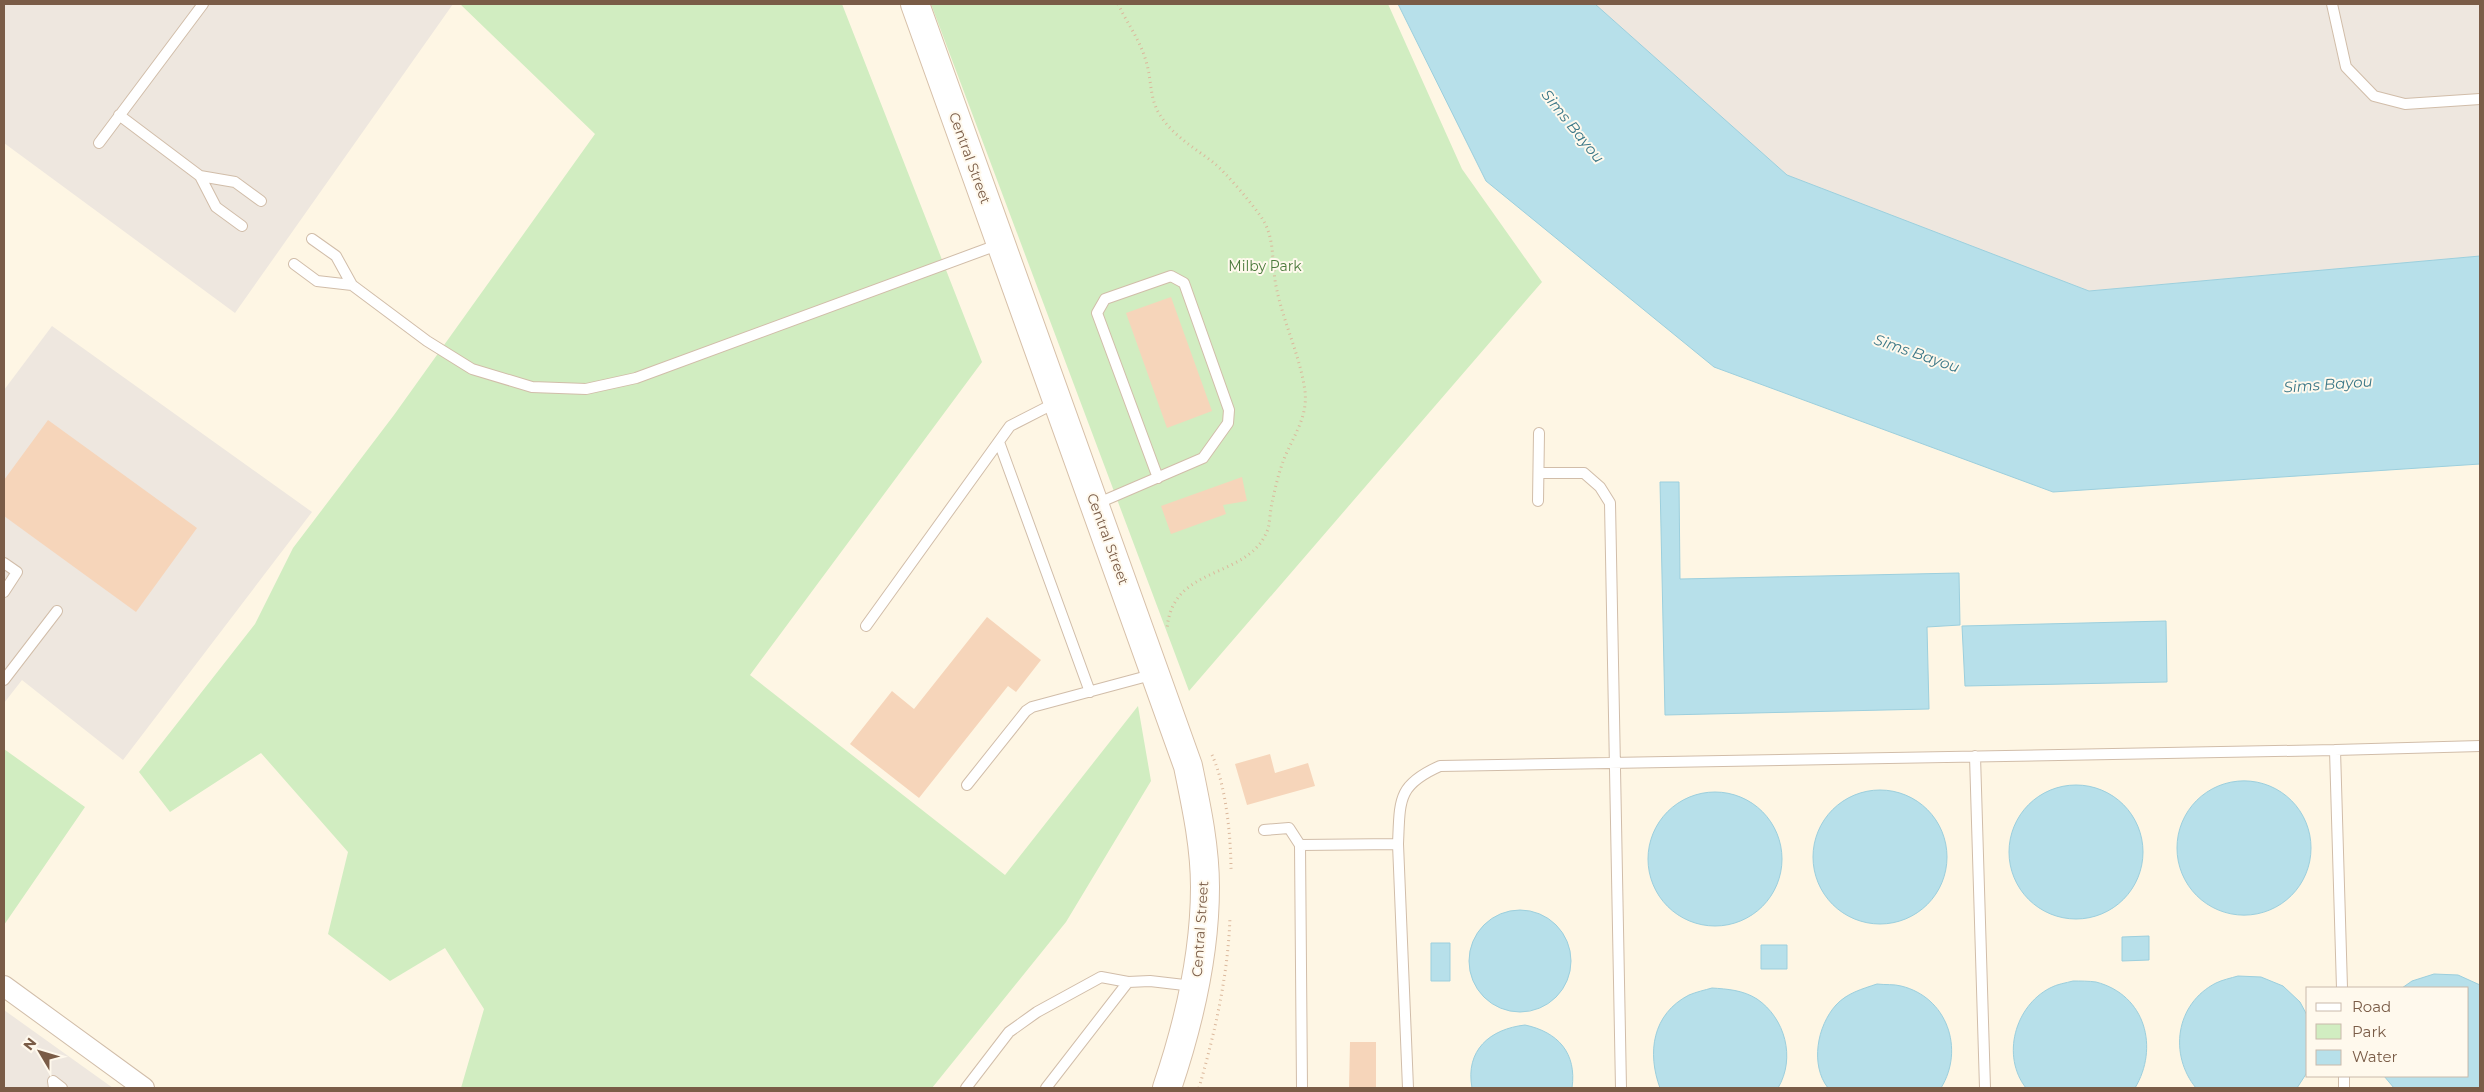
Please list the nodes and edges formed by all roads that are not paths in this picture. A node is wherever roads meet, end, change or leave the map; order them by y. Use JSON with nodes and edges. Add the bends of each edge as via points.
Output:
{"nodes":[{"id":1,"x":203,"y":4,"type":"edge"},
{"id":2,"x":915,"y":4,"type":"edge"},
{"id":3,"x":2332,"y":4,"type":"edge"},
{"id":4,"x":2480,"y":99,"type":"edge"},
{"id":5,"x":120,"y":115,"type":"junction"},
{"id":6,"x":99,"y":143,"type":"dead end"},
{"id":7,"x":200,"y":176,"type":"junction"},
{"id":8,"x":261,"y":201,"type":"dead end"},
{"id":9,"x":242,"y":226,"type":"dead end"},
{"id":10,"x":312,"y":238,"type":"dead end"},
{"id":11,"x":1001,"y":243,"type":"junction"},
{"id":12,"x":294,"y":264,"type":"dead end"},
{"id":13,"x":352,"y":286,"type":"junction"},
{"id":14,"x":1059,"y":401,"type":"junction"},
{"id":15,"x":1539,"y":434,"type":"dead end"},
{"id":16,"x":999,"y":442,"type":"junction"},
{"id":17,"x":1538,"y":473,"type":"junction"},
{"id":18,"x":1158,"y":478,"type":"junction"},
{"id":19,"x":1538,"y":501,"type":"dead end"},
{"id":20,"x":1096,"y":504,"type":"junction"},
{"id":21,"x":4,"y":562,"type":"edge"},
{"id":22,"x":4,"y":592,"type":"edge"},
{"id":23,"x":57,"y":611,"type":"dead end"},
{"id":24,"x":866,"y":626,"type":"dead end"},
{"id":25,"x":1157,"y":674,"type":"junction"},
{"id":26,"x":4,"y":680,"type":"edge"},
{"id":27,"x":1090,"y":692,"type":"junction"},
{"id":28,"x":2480,"y":746,"type":"edge"},
{"id":29,"x":2336,"y":750,"type":"junction"},
{"id":30,"x":1974,"y":756,"type":"junction"},
{"id":31,"x":1616,"y":762,"type":"junction"},
{"id":32,"x":967,"y":785,"type":"dead end"},
{"id":33,"x":1264,"y":830,"type":"dead end"},
{"id":34,"x":1398,"y":844,"type":"junction"},
{"id":35,"x":1300,"y":845,"type":"junction"},
{"id":36,"x":1128,"y":982,"type":"junction"},
{"id":37,"x":4,"y":986,"type":"edge"},
{"id":38,"x":1196,"y":987,"type":"junction"},
{"id":39,"x":2342,"y":987,"type":"edge"},
{"id":40,"x":54,"y":1088,"type":"edge"},
{"id":41,"x":62,"y":1088,"type":"edge"},
{"id":42,"x":144,"y":1088,"type":"edge"},
{"id":43,"x":966,"y":1088,"type":"edge"},
{"id":44,"x":1046,"y":1088,"type":"edge"},
{"id":45,"x":1167,"y":1088,"type":"edge"},
{"id":46,"x":1302,"y":1088,"type":"edge"},
{"id":47,"x":1408,"y":1088,"type":"edge"},
{"id":48,"x":1621,"y":1088,"type":"edge"},
{"id":49,"x":1985,"y":1088,"type":"edge"}],
"edges":[{"from":1,"to":5,"type":"lane"},
{"from":2,"to":11,"type":"street","name":"Central Street"},
{"from":3,"to":4,"type":"lane","via":[[2346,68],[2374,96],[2405,104]]},
{"from":5,"to":6,"type":"lane"},
{"from":5,"to":7,"type":"lane"},
{"from":7,"to":8,"type":"lane","via":[[234,182]]},
{"from":7,"to":9,"type":"lane","via":[[216,207]]},
{"from":10,"to":13,"type":"lane","via":[[336,256]]},
{"from":11,"to":13,"type":"lane","via":[[636,378],[586,389],[532,387],[472,369],[427,341]]},
{"from":11,"to":14,"type":"street","name":"Central Street"},
{"from":12,"to":13,"type":"lane","via":[[317,281]]},
{"from":14,"to":16,"type":"lane","via":[[1010,426]]},
{"from":14,"to":20,"type":"street","name":"Central Street"},
{"from":15,"to":17,"type":"lane"},
{"from":16,"to":24,"type":"lane"},
{"from":16,"to":27,"type":"lane"},
{"from":17,"to":19,"type":"lane"},
{"from":17,"to":31,"type":"lane","via":[[1584,473],[1600,487],[1610,503]]},
{"from":18,"to":18,"type":"lane","via":[[1203,458],[1228,423],[1229,410],[1184,283],[1171,276],[1105,299],[1097,313]]},
{"from":18,"to":20,"type":"lane"},
{"from":20,"to":25,"type":"street","name":"Central Street"},
{"from":21,"to":22,"type":"lane","via":[[17,572]]},
{"from":23,"to":26,"type":"lane"},
{"from":25,"to":27,"type":"lane"},
{"from":25,"to":38,"type":"street","name":"Central Street","via":[[1188,766],[1203,844],[1205,887]]},
{"from":27,"to":32,"type":"lane","via":[[1026,711]]},
{"from":28,"to":29,"type":"lane"},
{"from":29,"to":30,"type":"lane"},
{"from":29,"to":39,"type":"lane"},
{"from":30,"to":31,"type":"lane"},
{"from":30,"to":49,"type":"lane"},
{"from":31,"to":34,"type":"lane","via":[[1440,766],[1419,775],[1406,788],[1400,808]]},
{"from":31,"to":48,"type":"lane"},
{"from":33,"to":35,"type":"lane","via":[[1289,828]]},
{"from":34,"to":35,"type":"lane"},
{"from":34,"to":47,"type":"lane"},
{"from":35,"to":46,"type":"lane"},
{"from":36,"to":38,"type":"lane","via":[[1150,981]]},
{"from":36,"to":43,"type":"lane","via":[[1100,977],[1037,1012],[1009,1032]]},
{"from":36,"to":44,"type":"lane"},
{"from":37,"to":42,"type":"street"},
{"from":38,"to":45,"type":"street","name":"Central Street"},
{"from":40,"to":41,"type":"lane","via":[[53,1081]]}]}
